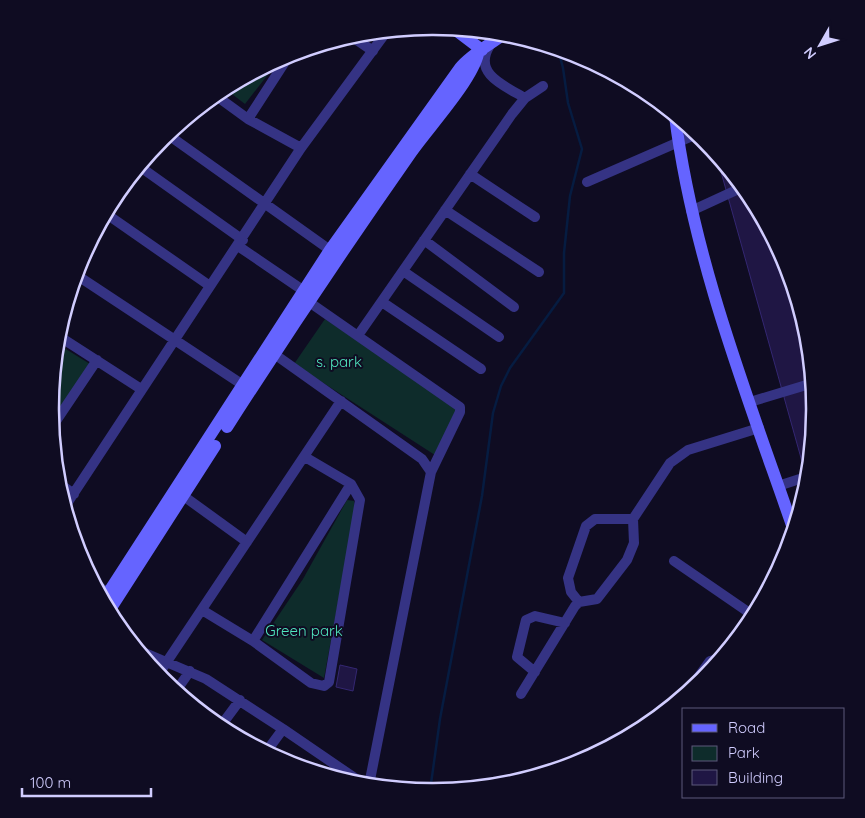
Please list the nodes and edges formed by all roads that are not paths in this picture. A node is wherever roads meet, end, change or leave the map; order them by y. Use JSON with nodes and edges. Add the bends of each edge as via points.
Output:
{"nodes":[{"id":1,"x":465,"y":37,"type":"edge"},
{"id":2,"x":382,"y":38,"type":"edge"},
{"id":3,"x":496,"y":40,"type":"edge"},
{"id":4,"x":360,"y":42,"type":"edge"},
{"id":5,"x":484,"y":50,"type":"junction"},
{"id":6,"x":373,"y":51,"type":"junction"},
{"id":7,"x":282,"y":67,"type":"edge"},
{"id":8,"x":544,"y":86,"type":"dead end"},
{"id":9,"x":525,"y":98,"type":"junction"},
{"id":10,"x":222,"y":100,"type":"edge"},
{"id":11,"x":248,"y":119,"type":"junction"},
{"id":12,"x":676,"y":126,"type":"edge"},
{"id":13,"x":689,"y":138,"type":"edge"},
{"id":14,"x":174,"y":139,"type":"edge"},
{"id":15,"x":678,"y":142,"type":"junction"},
{"id":16,"x":301,"y":148,"type":"junction"},
{"id":17,"x":145,"y":170,"type":"edge"},
{"id":18,"x":470,"y":174,"type":"junction"},
{"id":19,"x":587,"y":182,"type":"dead end"},
{"id":20,"x":736,"y":190,"type":"edge"},
{"id":21,"x":266,"y":204,"type":"junction"},
{"id":22,"x":445,"y":210,"type":"junction"},
{"id":23,"x":691,"y":211,"type":"junction"},
{"id":24,"x":535,"y":217,"type":"dead end"},
{"id":25,"x":112,"y":218,"type":"edge"},
{"id":26,"x":424,"y":240,"type":"junction"},
{"id":27,"x":241,"y":243,"type":"junction"},
{"id":28,"x":330,"y":250,"type":"junction"},
{"id":29,"x":403,"y":271,"type":"junction"},
{"id":30,"x":539,"y":272,"type":"dead end"},
{"id":31,"x":82,"y":278,"type":"edge"},
{"id":32,"x":210,"y":286,"type":"junction"},
{"id":33,"x":306,"y":297,"type":"junction"},
{"id":34,"x":382,"y":302,"type":"junction"},
{"id":35,"x":514,"y":307,"type":"dead end"},
{"id":36,"x":359,"y":334,"type":"junction"},
{"id":37,"x":499,"y":337,"type":"dead end"},
{"id":38,"x":65,"y":340,"type":"edge"},
{"id":39,"x":175,"y":340,"type":"junction"},
{"id":40,"x":271,"y":352,"type":"junction"},
{"id":41,"x":97,"y":360,"type":"junction"},
{"id":42,"x":481,"y":369,"type":"dead end"},
{"id":43,"x":806,"y":384,"type":"edge"},
{"id":44,"x":243,"y":385,"type":"junction"},
{"id":45,"x":141,"y":389,"type":"junction"},
{"id":46,"x":340,"y":401,"type":"junction"},
{"id":47,"x":750,"y":402,"type":"junction"},
{"id":48,"x":59,"y":417,"type":"edge"},
{"id":49,"x":759,"y":428,"type":"junction"},
{"id":50,"x":304,"y":456,"type":"junction"},
{"id":51,"x":431,"y":472,"type":"junction"},
{"id":52,"x":799,"y":479,"type":"edge"},
{"id":53,"x":351,"y":484,"type":"junction"},
{"id":54,"x":778,"y":486,"type":"junction"},
{"id":55,"x":68,"y":489,"type":"edge"},
{"id":56,"x":180,"y":492,"type":"junction"},
{"id":57,"x":74,"y":494,"type":"junction"},
{"id":58,"x":70,"y":500,"type":"edge"},
{"id":59,"x":633,"y":519,"type":"junction"},
{"id":60,"x":790,"y":519,"type":"edge"},
{"id":61,"x":247,"y":542,"type":"junction"},
{"id":62,"x":674,"y":561,"type":"dead end"},
{"id":63,"x":109,"y":597,"type":"edge"},
{"id":64,"x":580,"y":602,"type":"junction"},
{"id":65,"x":202,"y":610,"type":"junction"},
{"id":66,"x":747,"y":611,"type":"edge"},
{"id":67,"x":565,"y":623,"type":"junction"},
{"id":68,"x":253,"y":641,"type":"junction"},
{"id":69,"x":153,"y":658,"type":"edge"},
{"id":70,"x":168,"y":664,"type":"junction"},
{"id":71,"x":164,"y":669,"type":"edge"},
{"id":72,"x":190,"y":671,"type":"junction"},
{"id":73,"x":535,"y":672,"type":"junction"},
{"id":74,"x":180,"y":685,"type":"edge"},
{"id":75,"x":521,"y":694,"type":"dead end"},
{"id":76,"x":240,"y":700,"type":"junction"},
{"id":77,"x":225,"y":720,"type":"edge"},
{"id":78,"x":283,"y":729,"type":"junction"},
{"id":79,"x":271,"y":746,"type":"edge"},
{"id":80,"x":346,"y":772,"type":"edge"},
{"id":81,"x":371,"y":778,"type":"edge"}],
"edges":[{"from":1,"to":5,"type":"street"},
{"from":2,"to":6,"type":"street"},
{"from":3,"to":5,"type":"street"},
{"from":4,"to":6,"type":"street"},
{"from":5,"to":9,"type":"street","via":[[485,68],[498,82]]},
{"from":5,"to":28,"type":"street","via":[[468,58],[460,68]]},
{"from":5,"to":33,"type":"street"},
{"from":6,"to":16,"type":"street"},
{"from":7,"to":11,"type":"street"},
{"from":8,"to":9,"type":"street"},
{"from":9,"to":18,"type":"street"},
{"from":10,"to":11,"type":"street"},
{"from":11,"to":16,"type":"street"},
{"from":12,"to":15,"type":"street"},
{"from":13,"to":15,"type":"street"},
{"from":14,"to":21,"type":"street"},
{"from":15,"to":19,"type":"street"},
{"from":15,"to":23,"type":"street"},
{"from":16,"to":21,"type":"street"},
{"from":17,"to":27,"type":"street"},
{"from":18,"to":22,"type":"street"},
{"from":18,"to":24,"type":"street"},
{"from":20,"to":23,"type":"street"},
{"from":21,"to":27,"type":"street"},
{"from":21,"to":28,"type":"street"},
{"from":22,"to":26,"type":"street"},
{"from":22,"to":30,"type":"street"},
{"from":23,"to":47,"type":"street"},
{"from":25,"to":32,"type":"street"},
{"from":26,"to":29,"type":"street"},
{"from":26,"to":35,"type":"street"},
{"from":27,"to":32,"type":"street"},
{"from":27,"to":33,"type":"street"},
{"from":28,"to":33,"type":"street"},
{"from":29,"to":34,"type":"street"},
{"from":29,"to":37,"type":"street"},
{"from":31,"to":39,"type":"street"},
{"from":32,"to":39,"type":"street"},
{"from":33,"to":36,"type":"street"},
{"from":33,"to":40,"type":"street"},
{"from":34,"to":36,"type":"street"},
{"from":34,"to":42,"type":"street"},
{"from":36,"to":51,"type":"street","via":[[460,407]]},
{"from":38,"to":41,"type":"street"},
{"from":39,"to":44,"type":"street"},
{"from":39,"to":45,"type":"street"},
{"from":40,"to":44,"type":"street"},
{"from":40,"to":46,"type":"street"},
{"from":40,"to":56,"type":"street"},
{"from":41,"to":45,"type":"street"},
{"from":41,"to":48,"type":"street"},
{"from":43,"to":47,"type":"street"},
{"from":44,"to":56,"type":"street"},
{"from":45,"to":57,"type":"street"},
{"from":46,"to":50,"type":"street"},
{"from":46,"to":51,"type":"street","via":[[422,459]]},
{"from":47,"to":49,"type":"street"},
{"from":49,"to":54,"type":"street"},
{"from":49,"to":59,"type":"street","via":[[679,455],[670,463]]},
{"from":50,"to":53,"type":"street"},
{"from":50,"to":61,"type":"street"},
{"from":51,"to":81,"type":"street"},
{"from":52,"to":54,"type":"street"},
{"from":53,"to":68,"type":"street"},
{"from":53,"to":68,"type":"street","via":[[360,500],[329,682],[324,686],[311,683]]},
{"from":54,"to":60,"type":"street"},
{"from":55,"to":57,"type":"street"},
{"from":56,"to":61,"type":"street"},
{"from":56,"to":63,"type":"street"},
{"from":57,"to":58,"type":"street"},
{"from":59,"to":64,"type":"street","via":[[634,543],[627,560],[597,599]]},
{"from":59,"to":64,"type":"street","via":[[596,519],[586,526],[568,578],[571,592]]},
{"from":61,"to":65,"type":"street"},
{"from":62,"to":66,"type":"street"},
{"from":64,"to":67,"type":"street"},
{"from":65,"to":68,"type":"street"},
{"from":65,"to":70,"type":"street"},
{"from":67,"to":73,"type":"street"},
{"from":67,"to":73,"type":"street","via":[[534,616],[526,620],[517,657]]},
{"from":69,"to":70,"type":"street"},
{"from":70,"to":71,"type":"street"},
{"from":70,"to":72,"type":"street"},
{"from":72,"to":74,"type":"street"},
{"from":72,"to":76,"type":"street"},
{"from":73,"to":75,"type":"street"},
{"from":76,"to":77,"type":"street"},
{"from":76,"to":78,"type":"street"},
{"from":78,"to":79,"type":"street"},
{"from":78,"to":80,"type":"street"}]}
